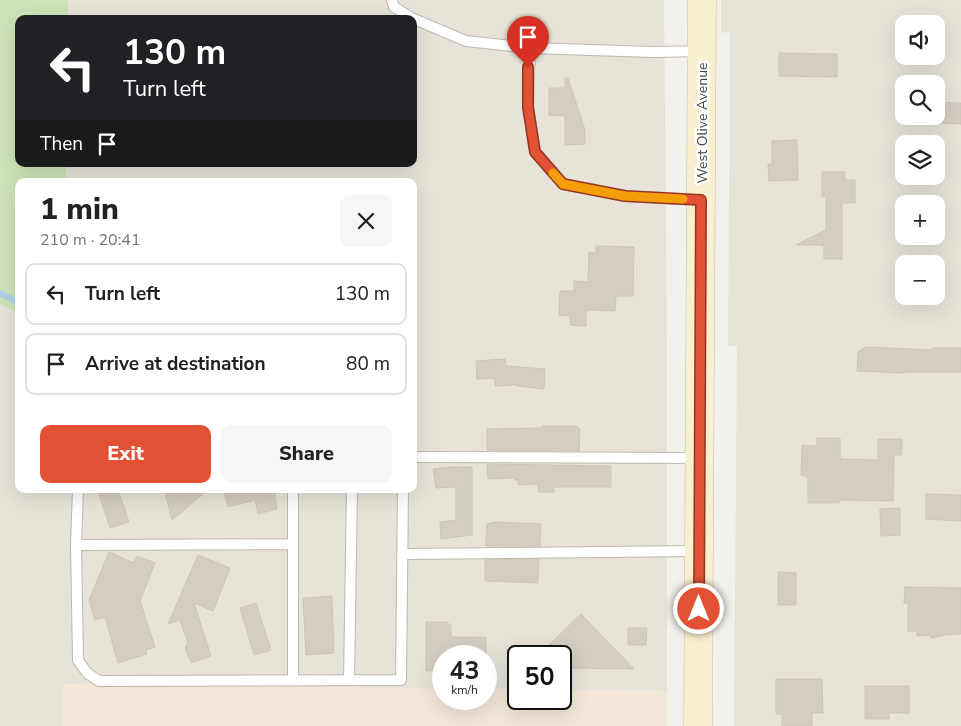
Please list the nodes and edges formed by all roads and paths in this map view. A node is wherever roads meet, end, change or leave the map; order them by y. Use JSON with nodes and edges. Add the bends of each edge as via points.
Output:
{"nodes":[{"id":1,"x":392,"y":0,"type":"edge"},
{"id":2,"x":702,"y":0,"type":"edge"},
{"id":3,"x":407,"y":15,"type":"edge"},
{"id":4,"x":417,"y":21,"type":"edge"},
{"id":5,"x":530,"y":48,"type":"junction"},
{"id":6,"x":702,"y":51,"type":"junction"},
{"id":7,"x":701,"y":200,"type":"junction"},
{"id":8,"x":417,"y":457,"type":"edge"},
{"id":9,"x":700,"y":458,"type":"junction"},
{"id":10,"x":78,"y":493,"type":"edge"},
{"id":11,"x":293,"y":493,"type":"edge"},
{"id":12,"x":352,"y":493,"type":"edge"},
{"id":13,"x":403,"y":493,"type":"edge"},
{"id":14,"x":293,"y":544,"type":"junction"},
{"id":15,"x":76,"y":545,"type":"junction"},
{"id":16,"x":699,"y":551,"type":"junction"},
{"id":17,"x":403,"y":554,"type":"junction"},
{"id":18,"x":293,"y":680,"type":"junction"},
{"id":19,"x":349,"y":680,"type":"junction"},
{"id":20,"x":698,"y":726,"type":"edge"}],
"edges":[{"from":1,"to":3,"type":"lane","via":[[394,7]]},
{"from":2,"to":6,"type":"main road","name":"West Olive Avenue"},
{"from":4,"to":5,"type":"lane","via":[[466,41]]},
{"from":5,"to":6,"type":"lane"},
{"from":5,"to":7,"type":"lane","via":[[528,107],[535,152],[563,184],[625,196]]},
{"from":6,"to":7,"type":"main road","name":"West Olive Avenue"},
{"from":7,"to":9,"type":"main road","name":"West Olive Avenue"},
{"from":8,"to":9,"type":"lane"},
{"from":9,"to":16,"type":"main road","name":"West Olive Avenue"},
{"from":10,"to":15,"type":"lane"},
{"from":11,"to":14,"type":"lane"},
{"from":12,"to":19,"type":"lane"},
{"from":13,"to":17,"type":"lane"},
{"from":14,"to":15,"type":"lane"},
{"from":14,"to":18,"type":"lane"},
{"from":15,"to":18,"type":"lane","via":[[78,660],[87,673],[99,681]]},
{"from":16,"to":17,"type":"lane"},
{"from":16,"to":20,"type":"main road","name":"West Olive Avenue"},
{"from":17,"to":19,"type":"lane","via":[[401,680]]},
{"from":18,"to":19,"type":"lane"}]}
